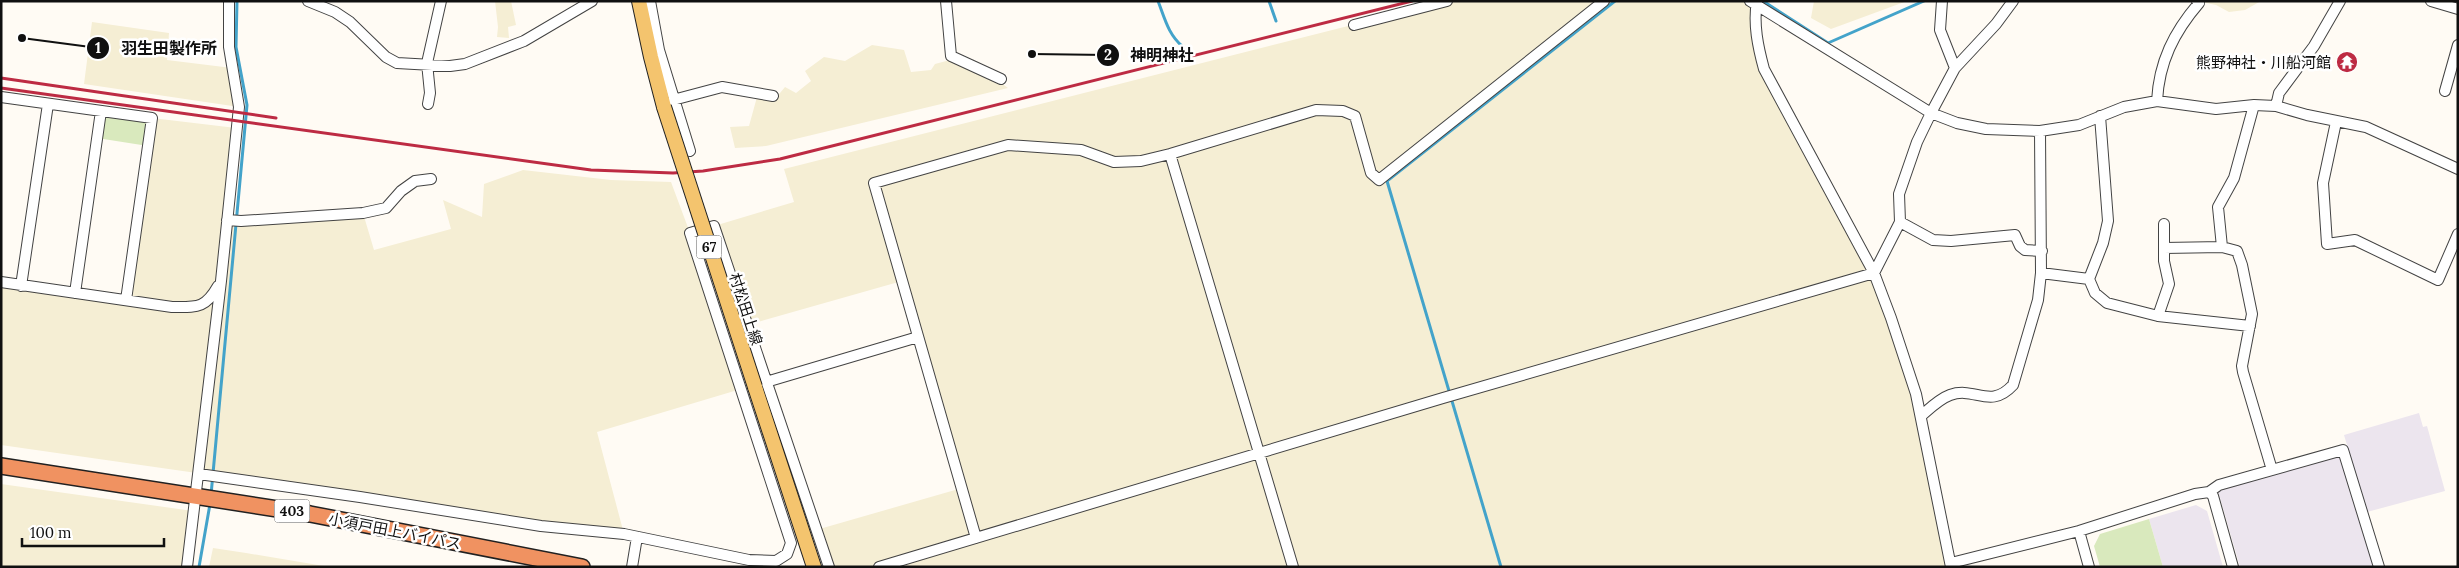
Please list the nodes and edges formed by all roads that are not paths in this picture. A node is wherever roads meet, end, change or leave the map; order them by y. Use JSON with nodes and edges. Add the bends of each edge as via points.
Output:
{"nodes":[{"id":1,"x":229,"y":1,"type":"edge"},
{"id":2,"x":308,"y":1,"type":"edge"},
{"id":3,"x":441,"y":1,"type":"edge"},
{"id":4,"x":592,"y":1,"type":"edge"},
{"id":5,"x":639,"y":1,"type":"edge"},
{"id":6,"x":650,"y":1,"type":"edge"},
{"id":7,"x":946,"y":1,"type":"edge"},
{"id":8,"x":1447,"y":1,"type":"edge"},
{"id":9,"x":1604,"y":1,"type":"edge"},
{"id":10,"x":1942,"y":1,"type":"edge"},
{"id":11,"x":2013,"y":1,"type":"edge"},
{"id":12,"x":2197,"y":1,"type":"edge"},
{"id":13,"x":2340,"y":1,"type":"edge"},
{"id":14,"x":2431,"y":1,"type":"edge"},
{"id":15,"x":1755,"y":3,"type":"edge"},
{"id":16,"x":2458,"y":9,"type":"edge"},
{"id":17,"x":1354,"y":25,"type":"dead end"},
{"id":18,"x":2458,"y":45,"type":"edge"},
{"id":19,"x":427,"y":64,"type":"junction"},
{"id":20,"x":1955,"y":68,"type":"junction"},
{"id":21,"x":1001,"y":78,"type":"dead end"},
{"id":22,"x":2444,"y":91,"type":"dead end"},
{"id":23,"x":773,"y":96,"type":"dead end"},
{"id":24,"x":1,"y":97,"type":"edge"},
{"id":25,"x":2157,"y":101,"type":"junction"},
{"id":26,"x":48,"y":104,"type":"junction"},
{"id":27,"x":428,"y":104,"type":"dead end"},
{"id":28,"x":669,"y":104,"type":"junction"},
{"id":29,"x":2254,"y":105,"type":"junction"},
{"id":30,"x":2276,"y":106,"type":"junction"},
{"id":31,"x":100,"y":111,"type":"junction"},
{"id":32,"x":1931,"y":113,"type":"junction"},
{"id":33,"x":2100,"y":116,"type":"junction"},
{"id":34,"x":2336,"y":122,"type":"junction"},
{"id":35,"x":2040,"y":131,"type":"junction"},
{"id":36,"x":690,"y":151,"type":"dead end"},
{"id":37,"x":1170,"y":154,"type":"junction"},
{"id":38,"x":2458,"y":169,"type":"edge"},
{"id":39,"x":431,"y":179,"type":"dead end"},
{"id":40,"x":227,"y":220,"type":"junction"},
{"id":41,"x":1900,"y":222,"type":"junction"},
{"id":42,"x":2164,"y":224,"type":"dead end"},
{"id":43,"x":2458,"y":234,"type":"edge"},
{"id":44,"x":2222,"y":247,"type":"junction"},
{"id":45,"x":2164,"y":248,"type":"junction"},
{"id":46,"x":2042,"y":251,"type":"junction"},
{"id":47,"x":1874,"y":273,"type":"junction"},
{"id":48,"x":2041,"y":274,"type":"junction"},
{"id":49,"x":2088,"y":279,"type":"junction"},
{"id":50,"x":221,"y":281,"type":"junction"},
{"id":51,"x":1,"y":282,"type":"edge"},
{"id":52,"x":21,"y":286,"type":"junction"},
{"id":53,"x":75,"y":293,"type":"junction"},
{"id":54,"x":126,"y":300,"type":"junction"},
{"id":55,"x":2158,"y":316,"type":"junction"},
{"id":56,"x":2250,"y":326,"type":"junction"},
{"id":57,"x":918,"y":337,"type":"junction"},
{"id":58,"x":760,"y":384,"type":"junction"},
{"id":59,"x":1920,"y":416,"type":"junction"},
{"id":60,"x":1261,"y":453,"type":"junction"},
{"id":61,"x":1,"y":466,"type":"edge"},
{"id":62,"x":2272,"y":470,"type":"junction"},
{"id":63,"x":199,"y":474,"type":"junction"},
{"id":64,"x":2209,"y":492,"type":"junction"},
{"id":65,"x":196,"y":496,"type":"junction"},
{"id":66,"x":2079,"y":530,"type":"junction"},
{"id":67,"x":638,"y":536,"type":"junction"},
{"id":68,"x":976,"y":538,"type":"junction"},
{"id":69,"x":1951,"y":565,"type":"edge"},
{"id":70,"x":187,"y":567,"type":"edge"},
{"id":71,"x":582,"y":567,"type":"edge"},
{"id":72,"x":632,"y":567,"type":"edge"},
{"id":73,"x":814,"y":567,"type":"edge"},
{"id":74,"x":828,"y":567,"type":"edge"},
{"id":75,"x":879,"y":567,"type":"edge"},
{"id":76,"x":1293,"y":567,"type":"edge"},
{"id":77,"x":2089,"y":567,"type":"edge"},
{"id":78,"x":2233,"y":567,"type":"edge"},
{"id":79,"x":2378,"y":567,"type":"edge"}],
"edges":[{"from":1,"to":40,"type":"street","via":[[230,47],[239,107]]},
{"from":2,"to":19,"type":"street","via":[[350,22],[397,64]]},
{"from":3,"to":19,"type":"street"},
{"from":4,"to":19,"type":"street","via":[[542,33],[500,51],[465,64]]},
{"from":5,"to":28,"type":"main road","name":"村松田上線","number":"67","via":[[650,57]]},
{"from":6,"to":28,"type":"street"},
{"from":7,"to":21,"type":"street","via":[[951,56]]},
{"from":8,"to":17,"type":"street"},
{"from":9,"to":37,"type":"street","via":[[1379,180],[1371,173],[1355,116],[1343,111],[1316,110]]},
{"from":10,"to":20,"type":"street","via":[[1942,39]]},
{"from":11,"to":20,"type":"street"},
{"from":12,"to":25,"type":"street","via":[[2174,35],[2165,56],[2158,81]]},
{"from":13,"to":30,"type":"street","via":[[2314,46],[2279,93]]},
{"from":14,"to":16,"type":"street"},
{"from":15,"to":32,"type":"street"},
{"from":15,"to":47,"type":"street","via":[[1758,46],[1764,69]]},
{"from":18,"to":22,"type":"street"},
{"from":19,"to":27,"type":"street"},
{"from":20,"to":32,"type":"street"},
{"from":23,"to":28,"type":"street","via":[[722,87]]},
{"from":24,"to":26,"type":"street"},
{"from":25,"to":29,"type":"street","via":[[2216,109]]},
{"from":25,"to":33,"type":"street","via":[[2124,107]]},
{"from":26,"to":31,"type":"street"},
{"from":26,"to":52,"type":"street"},
{"from":28,"to":36,"type":"street"},
{"from":28,"to":58,"type":"main road","name":"村松田上線","number":"67","bridge":true},
{"from":29,"to":30,"type":"street"},
{"from":29,"to":44,"type":"street","via":[[2234,178],[2218,207]]},
{"from":30,"to":34,"type":"street"},
{"from":31,"to":53,"type":"street"},
{"from":31,"to":54,"type":"street","via":[[152,118]]},
{"from":32,"to":35,"type":"street","via":[[1986,130]]},
{"from":32,"to":41,"type":"street","via":[[1898,194]]},
{"from":33,"to":35,"type":"street","via":[[2079,125]]},
{"from":33,"to":49,"type":"street","via":[[2108,221]]},
{"from":34,"to":38,"type":"street","via":[[2366,127]]},
{"from":34,"to":43,"type":"street","via":[[2323,183],[2328,244],[2355,240],[2438,280]]},
{"from":35,"to":46,"type":"street"},
{"from":37,"to":57,"type":"street","via":[[1141,161],[1114,162],[1081,150],[1008,145],[874,183]]},
{"from":37,"to":60,"type":"street"},
{"from":39,"to":40,"type":"street","via":[[415,181],[386,208],[363,213]]},
{"from":40,"to":50,"type":"street"},
{"from":41,"to":46,"type":"street","via":[[1933,240],[2015,235],[2024,250]]},
{"from":41,"to":47,"type":"street"},
{"from":42,"to":45,"type":"street"},
{"from":44,"to":45,"type":"street"},
{"from":44,"to":56,"type":"street","via":[[2236,251],[2242,265],[2252,314]]},
{"from":45,"to":55,"type":"street","via":[[2169,284]]},
{"from":46,"to":48,"type":"street"},
{"from":47,"to":59,"type":"street"},
{"from":47,"to":60,"type":"street"},
{"from":48,"to":49,"type":"street"},
{"from":48,"to":59,"type":"street","via":[[2038,300],[2013,385],[2005,394],[1995,398],[1950,394]]},
{"from":49,"to":55,"type":"street","via":[[2095,293],[2107,303]]},
{"from":50,"to":54,"type":"street","via":[[210,300],[198,307],[172,307]]},
{"from":50,"to":63,"type":"street"},
{"from":51,"to":52,"type":"street"},
{"from":52,"to":53,"type":"street"},
{"from":53,"to":54,"type":"street"},
{"from":55,"to":56,"type":"street"},
{"from":56,"to":62,"type":"street","via":[[2242,366]]},
{"from":57,"to":58,"type":"street"},
{"from":57,"to":68,"type":"street"},
{"from":58,"to":67,"type":"street","via":[[714,226],[690,233],[792,543],[787,554],[776,561]]},
{"from":58,"to":73,"type":"main road","name":"村松田上線","number":"67"},
{"from":58,"to":74,"type":"street"},
{"from":59,"to":69,"type":"street"},
{"from":60,"to":68,"type":"street"},
{"from":60,"to":76,"type":"street"},
{"from":61,"to":65,"type":"highway","name":"小須戸田上バイパス","number":"403"},
{"from":62,"to":64,"type":"street"},
{"from":62,"to":79,"type":"street","via":[[2344,450]]},
{"from":63,"to":65,"type":"street"},
{"from":63,"to":67,"type":"street","via":[[541,526]]},
{"from":64,"to":66,"type":"street"},
{"from":64,"to":78,"type":"street","via":[[2213,496]]},
{"from":65,"to":70,"type":"street"},
{"from":65,"to":71,"type":"highway","name":"小須戸田上バイパス","number":"403","via":[[378,526]]},
{"from":66,"to":69,"type":"street"},
{"from":66,"to":77,"type":"street"},
{"from":67,"to":72,"type":"street"},
{"from":68,"to":75,"type":"street"}]}
